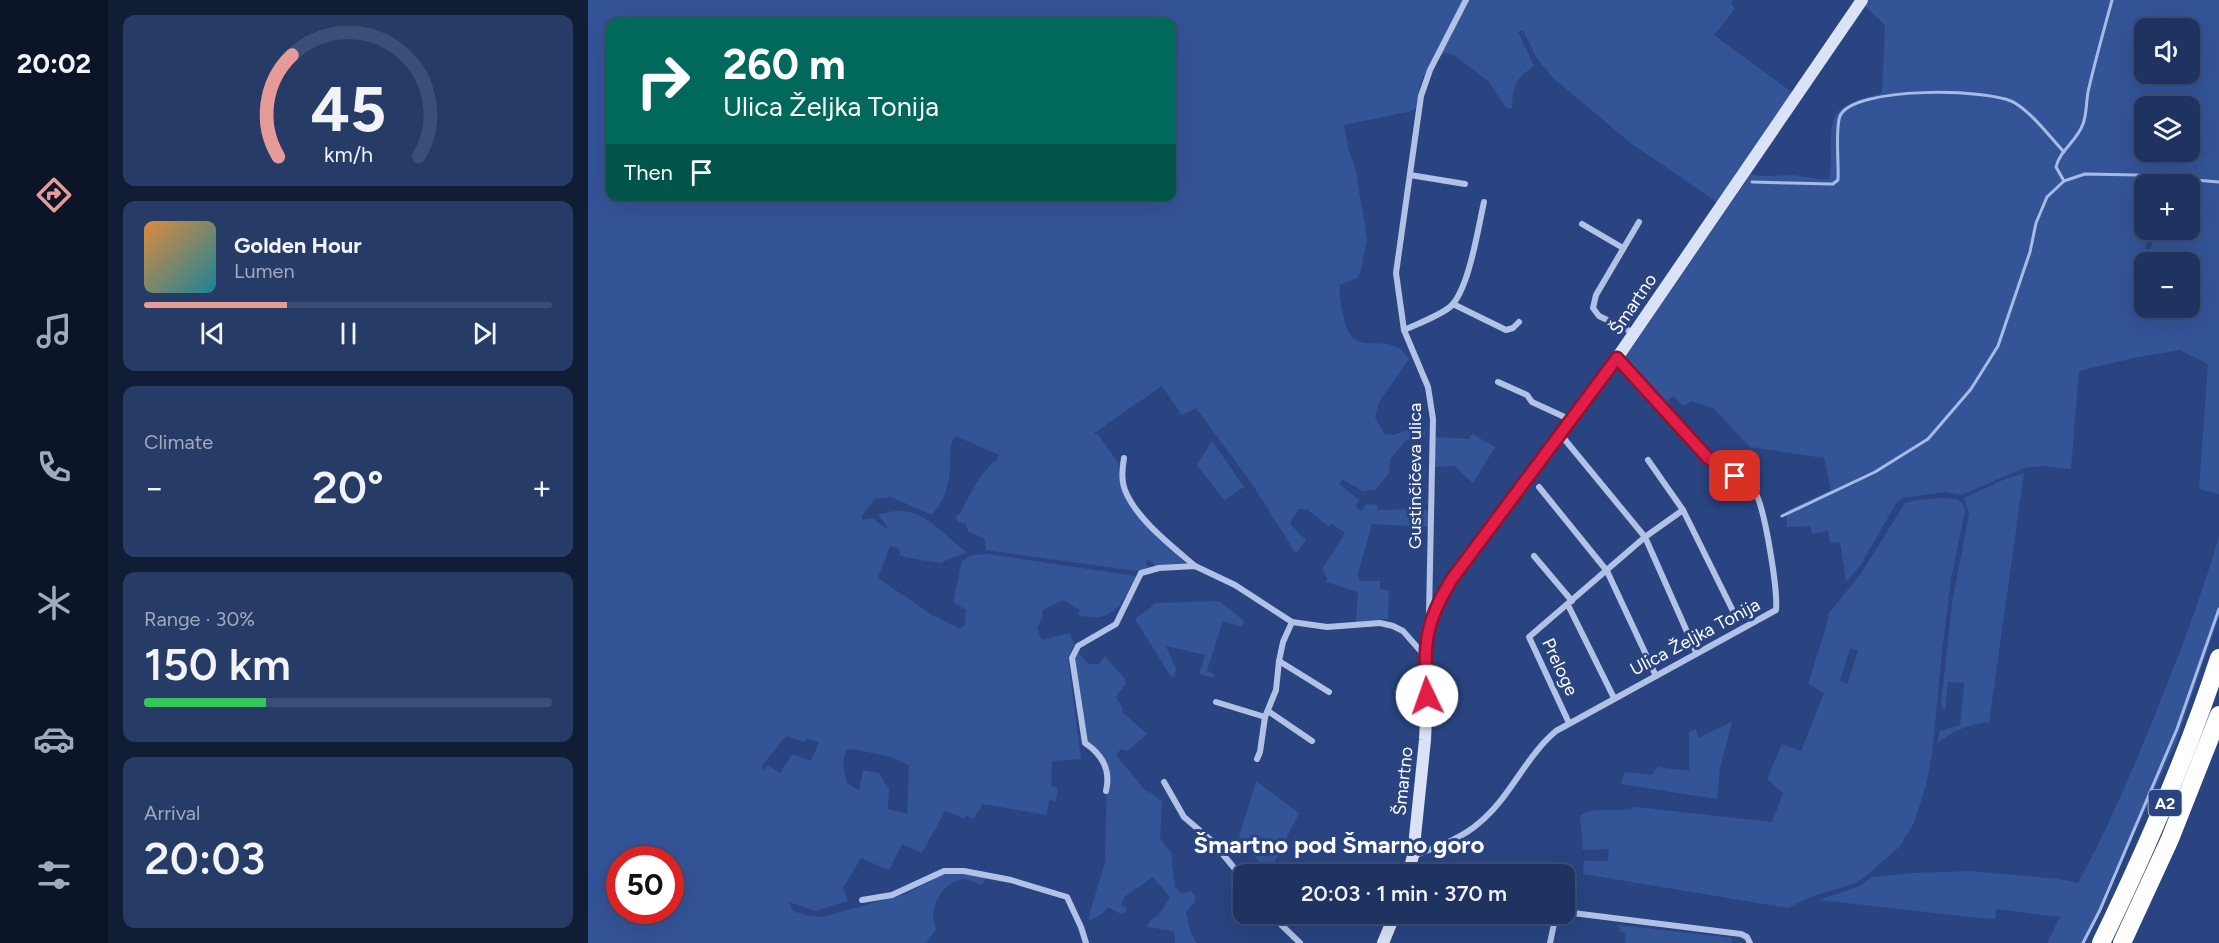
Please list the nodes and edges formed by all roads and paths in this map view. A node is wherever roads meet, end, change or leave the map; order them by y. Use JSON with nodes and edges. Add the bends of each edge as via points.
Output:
{"nodes":[{"id":1,"x":1466,"y":0,"type":"edge"},
{"id":2,"x":1862,"y":0,"type":"edge"},
{"id":3,"x":1410,"y":175,"type":"junction"},
{"id":4,"x":1465,"y":184,"type":"dead end"},
{"id":5,"x":1484,"y":202,"type":"dead end"},
{"id":6,"x":1639,"y":222,"type":"dead end"},
{"id":7,"x":1582,"y":224,"type":"dead end"},
{"id":8,"x":1623,"y":248,"type":"junction"},
{"id":9,"x":1453,"y":304,"type":"junction"},
{"id":10,"x":1519,"y":322,"type":"dead end"},
{"id":11,"x":1404,"y":330,"type":"junction"},
{"id":12,"x":1635,"y":333,"type":"junction"},
{"id":13,"x":1617,"y":358,"type":"junction"},
{"id":14,"x":1498,"y":382,"type":"dead end"},
{"id":15,"x":1571,"y":420,"type":"junction"},
{"id":16,"x":1561,"y":435,"type":"junction"},
{"id":17,"x":1124,"y":458,"type":"dead end"},
{"id":18,"x":1648,"y":460,"type":"dead end"},
{"id":19,"x":1539,"y":488,"type":"dead end"},
{"id":20,"x":1683,"y":510,"type":"junction"},
{"id":21,"x":1645,"y":537,"type":"junction"},
{"id":22,"x":1534,"y":556,"type":"dead end"},
{"id":23,"x":1196,"y":566,"type":"junction"},
{"id":24,"x":1607,"y":571,"type":"junction"},
{"id":25,"x":1570,"y":603,"type":"junction"},
{"id":26,"x":1734,"y":613,"type":"dead end"},
{"id":27,"x":1292,"y":622,"type":"junction"},
{"id":28,"x":1428,"y":628,"type":"junction"},
{"id":29,"x":1696,"y":652,"type":"junction"},
{"id":30,"x":1425,"y":657,"type":"junction"},
{"id":31,"x":2219,"y":658,"type":"edge"},
{"id":32,"x":1279,"y":661,"type":"junction"},
{"id":33,"x":1656,"y":676,"type":"junction"},
{"id":34,"x":1329,"y":692,"type":"dead end"},
{"id":35,"x":1614,"y":698,"type":"junction"},
{"id":36,"x":1216,"y":702,"type":"dead end"},
{"id":37,"x":1266,"y":714,"type":"junction"},
{"id":38,"x":2219,"y":715,"type":"edge"},
{"id":39,"x":1569,"y":723,"type":"junction"},
{"id":40,"x":1312,"y":741,"type":"dead end"},
{"id":41,"x":1257,"y":759,"type":"dead end"},
{"id":42,"x":1164,"y":782,"type":"dead end"},
{"id":43,"x":1106,"y":791,"type":"dead end"},
{"id":44,"x":1413,"y":856,"type":"junction"},
{"id":45,"x":1411,"y":864,"type":"edge"},
{"id":46,"x":1233,"y":867,"type":"edge"},
{"id":47,"x":862,"y":900,"type":"dead end"},
{"id":48,"x":1280,"y":924,"type":"edge"},
{"id":49,"x":1391,"y":924,"type":"edge"},
{"id":50,"x":1086,"y":943,"type":"edge"},
{"id":51,"x":1300,"y":943,"type":"edge"},
{"id":52,"x":1383,"y":943,"type":"edge"},
{"id":53,"x":1550,"y":943,"type":"edge"},
{"id":54,"x":1750,"y":943,"type":"edge"},
{"id":55,"x":2101,"y":943,"type":"edge"},
{"id":56,"x":2122,"y":943,"type":"edge"}],
"edges":[{"from":1,"to":3,"type":"street","name":"Gustinčičeva ulica","via":[[1425,83]]},
{"from":2,"to":12,"type":"main road","name":"Šmartno"},
{"from":3,"to":4,"type":"street"},
{"from":3,"to":11,"type":"street","name":"Gustinčičeva ulica","via":[[1396,273]]},
{"from":5,"to":9,"type":"street","via":[[1467,272]]},
{"from":6,"to":8,"type":"street"},
{"from":7,"to":8,"type":"street"},
{"from":8,"to":12,"type":"street","via":[[1596,295],[1593,308],[1599,316]]},
{"from":9,"to":10,"type":"street","via":[[1506,330]]},
{"from":9,"to":11,"type":"street"},
{"from":11,"to":28,"type":"street","name":"Gustinčičeva ulica","via":[[1428,387],[1433,419]]},
{"from":12,"to":13,"type":"main road","name":"Šmartno"},
{"from":13,"to":15,"type":"main road","name":"Šmartno"},
{"from":13,"to":29,"type":"street","name":"Ulica Željka Tonija","via":[[1708,458],[1745,482],[1760,503],[1776,610]]},
{"from":14,"to":15,"type":"street"},
{"from":15,"to":16,"type":"main road","name":"Šmartno"},
{"from":16,"to":21,"type":"street"},
{"from":16,"to":28,"type":"main road","name":"Šmartno","via":[[1452,579]]},
{"from":17,"to":23,"type":"street","via":[[1122,477],[1130,499],[1168,543]]},
{"from":18,"to":20,"type":"street"},
{"from":19,"to":24,"type":"street"},
{"from":20,"to":21,"type":"street","name":"Preloge"},
{"from":20,"to":26,"type":"street"},
{"from":21,"to":24,"type":"street","name":"Preloge"},
{"from":21,"to":29,"type":"street"},
{"from":22,"to":25,"type":"street","name":"Preloge"},
{"from":23,"to":27,"type":"street","via":[[1235,585]]},
{"from":23,"to":43,"type":"street","via":[[1141,573],[1116,624],[1078,646],[1072,658],[1085,743],[1108,770]]},
{"from":24,"to":25,"type":"street","name":"Preloge"},
{"from":24,"to":33,"type":"street"},
{"from":25,"to":35,"type":"street","name":"Preloge"},
{"from":25,"to":39,"type":"street","name":"Preloge","via":[[1529,637]]},
{"from":27,"to":30,"type":"street","via":[[1327,627],[1380,623],[1393,626],[1403,631]]},
{"from":27,"to":32,"type":"street"},
{"from":28,"to":30,"type":"main road","name":"Šmartno"},
{"from":29,"to":33,"type":"street","name":"Ulica Željka Tonija"},
{"from":30,"to":44,"type":"main road","name":"Šmartno","via":[[1425,740]]},
{"from":31,"to":55,"type":"highway","number":"A2","via":[[2160,814]]},
{"from":32,"to":34,"type":"street"},
{"from":32,"to":37,"type":"street","via":[[1276,690]]},
{"from":33,"to":35,"type":"street","name":"Ulica Željka Tonija"},
{"from":35,"to":39,"type":"street","name":"Ulica Željka Tonija"},
{"from":36,"to":37,"type":"street"},
{"from":37,"to":40,"type":"street"},
{"from":37,"to":41,"type":"street"},
{"from":38,"to":56,"type":"highway","number":"A2"},
{"from":39,"to":44,"type":"street","name":"Ulica Željka Tonija","via":[[1542,743],[1480,823]]},
{"from":42,"to":46,"type":"street","via":[[1184,817],[1212,841]]},
{"from":44,"to":45,"type":"main road","name":"Šmartno"},
{"from":47,"to":50,"type":"street","via":[[892,895],[944,871],[986,875],[1066,897]]},
{"from":48,"to":51,"type":"street"},
{"from":49,"to":52,"type":"main road"},
{"from":53,"to":54,"type":"street","via":[[1560,915],[1573,913],[1741,934]]}]}
